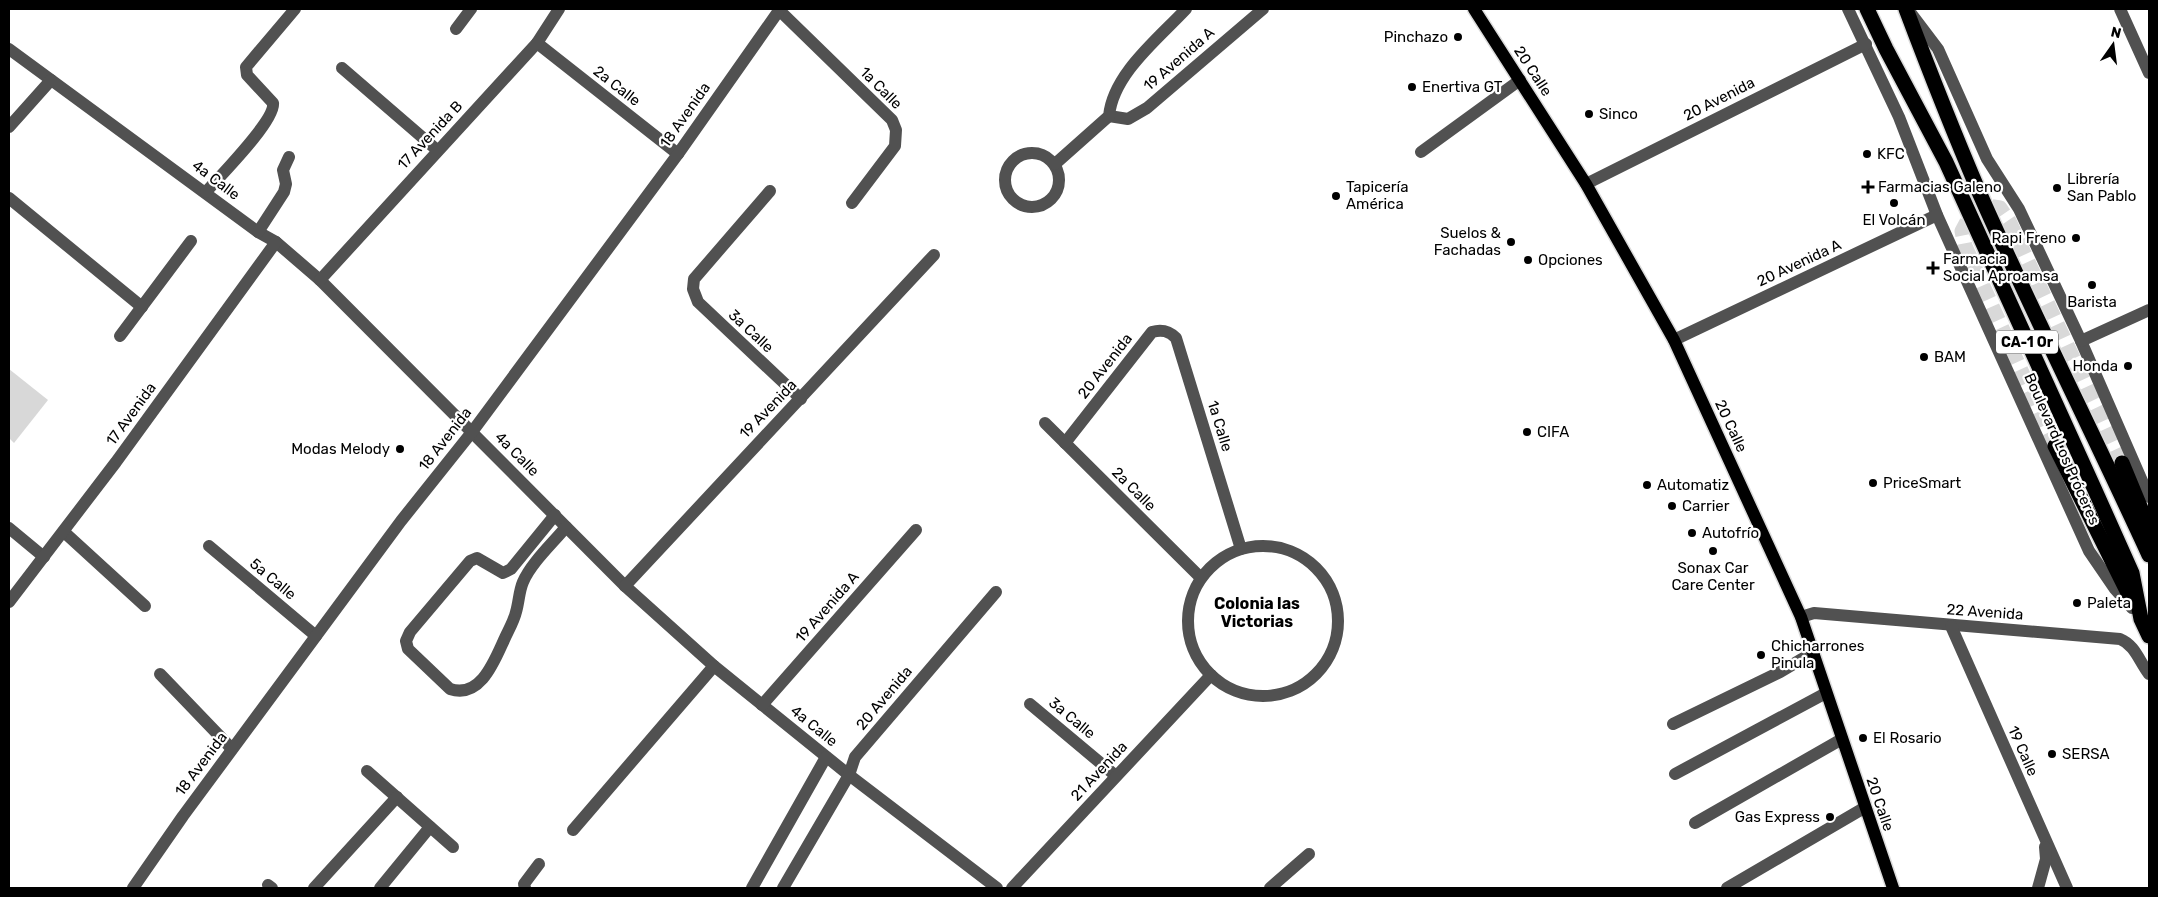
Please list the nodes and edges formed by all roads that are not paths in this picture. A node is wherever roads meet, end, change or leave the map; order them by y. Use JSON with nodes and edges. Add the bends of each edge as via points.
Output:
{"nodes":[{"id":1,"x":295,"y":9,"type":"edge"},
{"id":2,"x":471,"y":9,"type":"edge"},
{"id":3,"x":559,"y":9,"type":"edge"},
{"id":4,"x":779,"y":9,"type":"edge"},
{"id":5,"x":1186,"y":9,"type":"edge"},
{"id":6,"x":1263,"y":9,"type":"edge"},
{"id":7,"x":1474,"y":9,"type":"edge"},
{"id":8,"x":1848,"y":9,"type":"edge"},
{"id":9,"x":1867,"y":9,"type":"edge"},
{"id":10,"x":1907,"y":9,"type":"edge"},
{"id":11,"x":2120,"y":9,"type":"edge"},
{"id":12,"x":456,"y":29,"type":"dead end"},
{"id":13,"x":537,"y":43,"type":"junction"},
{"id":14,"x":1866,"y":44,"type":"junction"},
{"id":15,"x":9,"y":49,"type":"edge"},
{"id":16,"x":342,"y":68,"type":"dead end"},
{"id":17,"x":2149,"y":73,"type":"edge"},
{"id":18,"x":51,"y":80,"type":"junction"},
{"id":19,"x":1520,"y":80,"type":"junction"},
{"id":20,"x":1110,"y":116,"type":"junction"},
{"id":21,"x":9,"y":127,"type":"edge"},
{"id":22,"x":437,"y":150,"type":"junction"},
{"id":23,"x":1421,"y":152,"type":"dead end"},
{"id":24,"x":678,"y":154,"type":"junction"},
{"id":25,"x":289,"y":157,"type":"dead end"},
{"id":26,"x":1055,"y":164,"type":"junction"},
{"id":27,"x":1586,"y":184,"type":"junction"},
{"id":28,"x":770,"y":191,"type":"dead end"},
{"id":29,"x":206,"y":192,"type":"junction"},
{"id":30,"x":9,"y":198,"type":"edge"},
{"id":31,"x":852,"y":203,"type":"dead end"},
{"id":32,"x":1937,"y":215,"type":"junction"},
{"id":33,"x":258,"y":232,"type":"junction"},
{"id":34,"x":191,"y":241,"type":"dead end"},
{"id":35,"x":276,"y":242,"type":"junction"},
{"id":36,"x":934,"y":254,"type":"dead end"},
{"id":37,"x":320,"y":280,"type":"junction"},
{"id":38,"x":142,"y":307,"type":"junction"},
{"id":39,"x":2149,"y":310,"type":"edge"},
{"id":40,"x":1152,"y":332,"type":"joint"},
{"id":41,"x":120,"y":336,"type":"dead end"},
{"id":42,"x":1674,"y":340,"type":"junction"},
{"id":43,"x":2081,"y":341,"type":"junction"},
{"id":44,"x":800,"y":399,"type":"junction"},
{"id":45,"x":1045,"y":423,"type":"dead end"},
{"id":46,"x":472,"y":432,"type":"junction"},
{"id":47,"x":1065,"y":443,"type":"junction"},
{"id":48,"x":2055,"y":446,"type":"tunnel mouth"},
{"id":49,"x":2122,"y":463,"type":"tunnel mouth"},
{"id":50,"x":2149,"y":497,"type":"edge"},
{"id":51,"x":555,"y":515,"type":"junction"},
{"id":52,"x":566,"y":527,"type":"junction"},
{"id":53,"x":9,"y":528,"type":"edge"},
{"id":54,"x":2149,"y":528,"type":"edge"},
{"id":55,"x":916,"y":530,"type":"dead end"},
{"id":56,"x":64,"y":532,"type":"junction"},
{"id":57,"x":208,"y":546,"type":"dead end"},
{"id":58,"x":1241,"y":549,"type":"junction"},
{"id":59,"x":2149,"y":555,"type":"edge"},
{"id":60,"x":44,"y":557,"type":"junction"},
{"id":61,"x":1201,"y":578,"type":"junction"},
{"id":62,"x":626,"y":586,"type":"junction"},
{"id":63,"x":996,"y":592,"type":"dead end"},
{"id":64,"x":9,"y":602,"type":"edge"},
{"id":65,"x":145,"y":606,"type":"dead end"},
{"id":66,"x":1801,"y":617,"type":"junction"},
{"id":67,"x":2142,"y":619,"type":"junction"},
{"id":68,"x":1950,"y":626,"type":"junction"},
{"id":69,"x":316,"y":636,"type":"junction"},
{"id":70,"x":2149,"y":636,"type":"edge"},
{"id":71,"x":1812,"y":653,"type":"junction"},
{"id":72,"x":714,"y":666,"type":"junction"},
{"id":73,"x":160,"y":674,"type":"dead end"},
{"id":74,"x":2149,"y":674,"type":"edge"},
{"id":75,"x":1211,"y":675,"type":"junction"},
{"id":76,"x":1826,"y":693,"type":"junction"},
{"id":77,"x":1030,"y":704,"type":"dead end"},
{"id":78,"x":762,"y":705,"type":"junction"},
{"id":79,"x":1673,"y":724,"type":"dead end"},
{"id":80,"x":1842,"y":739,"type":"junction"},
{"id":81,"x":232,"y":749,"type":"junction"},
{"id":82,"x":826,"y":757,"type":"junction"},
{"id":83,"x":367,"y":771,"type":"dead end"},
{"id":84,"x":1675,"y":774,"type":"dead end"},
{"id":85,"x":849,"y":775,"type":"junction"},
{"id":86,"x":1116,"y":776,"type":"junction"},
{"id":87,"x":396,"y":797,"type":"junction"},
{"id":88,"x":1864,"y":808,"type":"junction"},
{"id":89,"x":1695,"y":823,"type":"dead end"},
{"id":90,"x":430,"y":826,"type":"junction"},
{"id":91,"x":573,"y":830,"type":"dead end"},
{"id":92,"x":2044,"y":839,"type":"junction"},
{"id":93,"x":453,"y":847,"type":"dead end"},
{"id":94,"x":1309,"y":854,"type":"dead end"},
{"id":95,"x":540,"y":864,"type":"dead end"},
{"id":96,"x":133,"y":888,"type":"edge"},
{"id":97,"x":314,"y":888,"type":"edge"},
{"id":98,"x":380,"y":888,"type":"edge"},
{"id":99,"x":525,"y":888,"type":"edge"},
{"id":100,"x":752,"y":888,"type":"edge"},
{"id":101,"x":783,"y":888,"type":"edge"},
{"id":102,"x":997,"y":888,"type":"edge"},
{"id":103,"x":1012,"y":888,"type":"edge"},
{"id":104,"x":1270,"y":888,"type":"edge"},
{"id":105,"x":1727,"y":888,"type":"edge"},
{"id":106,"x":1893,"y":888,"type":"edge"},
{"id":107,"x":2038,"y":888,"type":"edge"},
{"id":108,"x":2067,"y":888,"type":"edge"}],
"edges":[{"from":1,"to":29,"type":"street","via":[[246,67],[247,75],[273,103],[273,112]]},
{"from":2,"to":12,"type":"street"},
{"from":3,"to":13,"type":"street","name":"17 Avenida B"},
{"from":4,"to":24,"type":"street","name":"18 Avenida"},
{"from":4,"to":31,"type":"street","name":"1a Calle","via":[[892,120],[896,130],[895,146]]},
{"from":5,"to":20,"type":"street","name":"19 Avenida A","via":[[1128,71],[1111,101]]},
{"from":6,"to":20,"type":"street","name":"19 Avenida A","via":[[1147,108],[1128,119]]},
{"from":7,"to":19,"type":"main road","name":"20 Calle"},
{"from":8,"to":14,"type":"street","name":"Boulevard Los Próceres"},
{"from":9,"to":67,"type":"highway","name":"Boulevard Los Próceres","number":"CA-1 Or","via":[[1946,162],[2094,488],[2132,573]]},
{"from":10,"to":43,"type":"street","name":"Boulevard Los Próceres","via":[[1938,49],[1987,159],[2019,209]]},
{"from":10,"to":59,"type":"highway","name":"Boulevard Los Próceres","number":"CA-1 Or","via":[[1945,112],[1980,193]]},
{"from":11,"to":17,"type":"street"},
{"from":13,"to":22,"type":"street","name":"17 Avenida B"},
{"from":13,"to":24,"type":"street","name":"2a Calle"},
{"from":14,"to":27,"type":"street","name":"20 Avenida"},
{"from":14,"to":32,"type":"street","name":"Boulevard Los Próceres"},
{"from":15,"to":18,"type":"street","name":"4a Calle"},
{"from":16,"to":22,"type":"street"},
{"from":18,"to":21,"type":"street"},
{"from":18,"to":29,"type":"street","name":"4a Calle"},
{"from":19,"to":23,"type":"street"},
{"from":19,"to":27,"type":"main road","name":"20 Calle"},
{"from":20,"to":26,"type":"street"},
{"from":22,"to":37,"type":"street","name":"17 Avenida B"},
{"from":24,"to":46,"type":"street","name":"18 Avenida"},
{"from":25,"to":33,"type":"street","via":[[283,170],[284,192]]},
{"from":26,"to":26,"type":"street","via":[[1037,153],[1014,158],[1006,172],[1006,188],[1014,202],[1029,208],[1046,204],[1053,198],[1060,182]]},
{"from":27,"to":42,"type":"main road","name":"20 Calle"},
{"from":28,"to":44,"type":"street","name":"3a Calle","via":[[694,279],[693,289],[698,302]]},
{"from":29,"to":33,"type":"street","name":"4a Calle"},
{"from":30,"to":38,"type":"street"},
{"from":32,"to":42,"type":"street","name":"20 Avenida A"},
{"from":32,"to":67,"type":"street","name":"Boulevard Los Próceres","via":[[2089,551],[2115,589]]},
{"from":33,"to":35,"type":"street","name":"4a Calle"},
{"from":34,"to":38,"type":"street"},
{"from":35,"to":37,"type":"street","name":"4a Calle"},
{"from":35,"to":56,"type":"street","name":"17 Avenida"},
{"from":36,"to":44,"type":"street","name":"19 Avenida"},
{"from":37,"to":46,"type":"street","name":"4a Calle"},
{"from":38,"to":41,"type":"street"},
{"from":39,"to":43,"type":"street"},
{"from":40,"to":47,"type":"street","name":"20 Avenida"},
{"from":40,"to":58,"type":"street","name":"1a Calle","via":[[1165,331],[1176,338]]},
{"from":42,"to":66,"type":"main road","name":"20 Calle"},
{"from":43,"to":50,"type":"street","name":"Boulevard Los Próceres"},
{"from":44,"to":62,"type":"street","name":"19 Avenida"},
{"from":45,"to":47,"type":"street","name":"2a Calle"},
{"from":46,"to":51,"type":"street","name":"4a Calle"},
{"from":46,"to":69,"type":"street","name":"18 Avenida"},
{"from":47,"to":61,"type":"street","name":"2a Calle"},
{"from":48,"to":67,"type":"highway"},
{"from":49,"to":54,"type":"highway"},
{"from":51,"to":52,"type":"street","name":"4a Calle"},
{"from":51,"to":52,"type":"street","via":[[511,569],[503,572],[477,558],[470,561],[410,632],[406,641],[408,649],[450,688],[458,691],[478,684],[488,674],[516,613],[527,574]]},
{"from":52,"to":62,"type":"street","name":"4a Calle"},
{"from":53,"to":60,"type":"street"},
{"from":55,"to":78,"type":"street","name":"19 Avenida A"},
{"from":56,"to":60,"type":"street","name":"17 Avenida"},
{"from":56,"to":65,"type":"street"},
{"from":57,"to":69,"type":"street","name":"5a Calle"},
{"from":58,"to":61,"type":"street","via":[[1218,560]]},
{"from":58,"to":75,"type":"street","via":[[1267,547],[1293,552],[1321,573],[1336,604],[1336,639],[1320,670],[1307,682],[1275,695],[1241,693]]},
{"from":60,"to":64,"type":"street","name":"17 Avenida"},
{"from":61,"to":75,"type":"street","via":[[1189,606],[1187,621],[1197,657]]},
{"from":62,"to":72,"type":"street","name":"4a Calle"},
{"from":63,"to":85,"type":"street","name":"20 Avenida","via":[[855,757]]},
{"from":66,"to":68,"type":"street","name":"22 Avenida","via":[[1814,613]]},
{"from":66,"to":71,"type":"main road","name":"20 Calle"},
{"from":67,"to":70,"type":"highway","name":"Boulevard Los Próceres","number":"CA-1 Or"},
{"from":68,"to":74,"type":"street","name":"22 Avenida","via":[[2120,639],[2130,643]]},
{"from":68,"to":92,"type":"street","name":"19 Calle"},
{"from":69,"to":81,"type":"street","name":"18 Avenida"},
{"from":71,"to":76,"type":"main road","name":"20 Calle"},
{"from":71,"to":79,"type":"street"},
{"from":72,"to":78,"type":"street","name":"4a Calle"},
{"from":72,"to":91,"type":"street"},
{"from":73,"to":81,"type":"street"},
{"from":75,"to":86,"type":"street","name":"21 Avenida"},
{"from":76,"to":80,"type":"main road","name":"20 Calle"},
{"from":76,"to":84,"type":"street"},
{"from":77,"to":86,"type":"street","name":"3a Calle"},
{"from":78,"to":82,"type":"street","name":"4a Calle"},
{"from":80,"to":88,"type":"main road","name":"20 Calle"},
{"from":80,"to":89,"type":"street"},
{"from":81,"to":96,"type":"street","name":"18 Avenida"},
{"from":82,"to":85,"type":"street","name":"4a Calle"},
{"from":82,"to":100,"type":"street"},
{"from":83,"to":87,"type":"street"},
{"from":85,"to":101,"type":"street","name":"20 Avenida"},
{"from":85,"to":102,"type":"street","name":"4a Calle"},
{"from":86,"to":103,"type":"street","name":"21 Avenida"},
{"from":87,"to":90,"type":"street"},
{"from":87,"to":97,"type":"street"},
{"from":88,"to":105,"type":"street"},
{"from":88,"to":106,"type":"main road","name":"20 Calle"},
{"from":90,"to":93,"type":"street"},
{"from":90,"to":98,"type":"street"},
{"from":92,"to":107,"type":"street","via":[[2046,859]]},
{"from":92,"to":108,"type":"street","name":"19 Calle"},
{"from":94,"to":104,"type":"street"},
{"from":95,"to":99,"type":"street","via":[[524,884]]}]}
